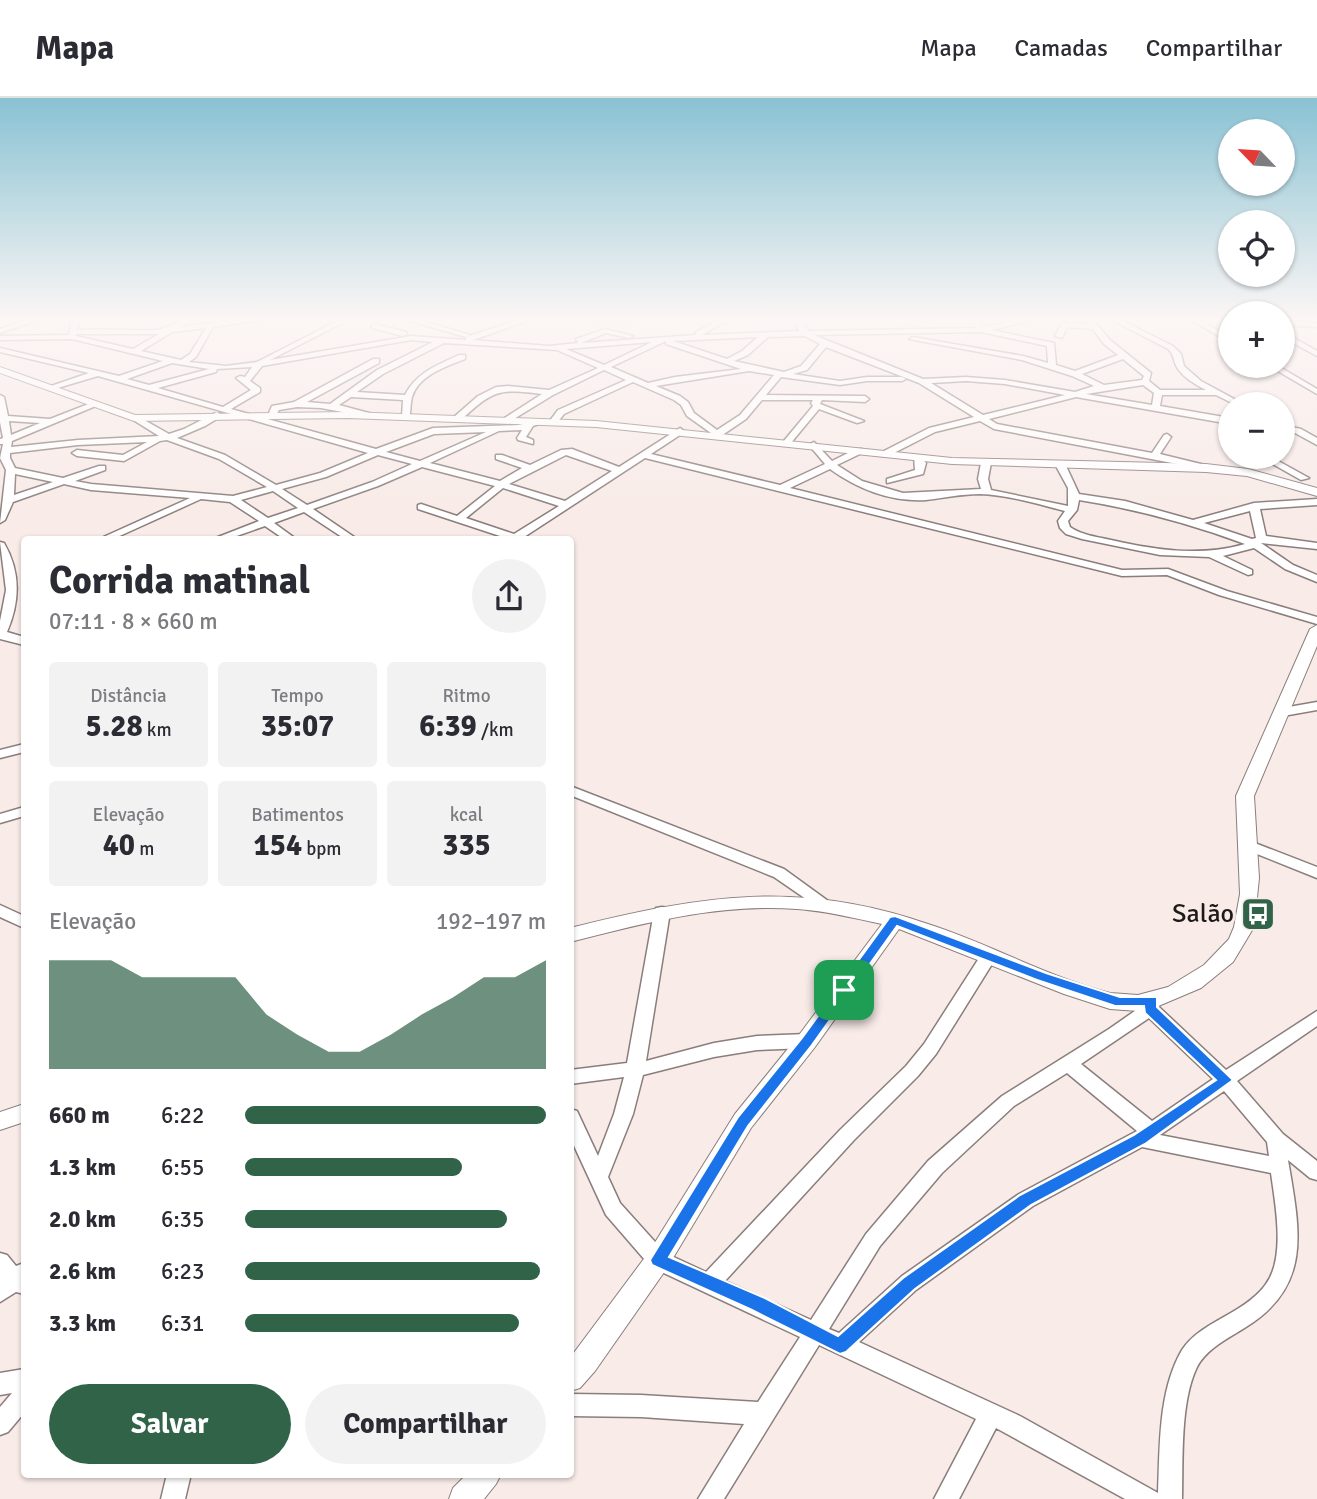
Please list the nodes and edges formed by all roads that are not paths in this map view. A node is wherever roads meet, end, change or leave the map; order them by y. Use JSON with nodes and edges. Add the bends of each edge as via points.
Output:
{"nodes":[{"id":1,"x":43,"y":384,"type":"edge"},
{"id":2,"x":65,"y":384,"type":"edge"},
{"id":3,"x":134,"y":384,"type":"edge"},
{"id":4,"x":164,"y":384,"type":"edge"},
{"id":5,"x":250,"y":384,"type":"edge"},
{"id":6,"x":332,"y":384,"type":"edge"},
{"id":7,"x":365,"y":384,"type":"edge"},
{"id":8,"x":417,"y":384,"type":"edge"},
{"id":9,"x":569,"y":384,"type":"edge"},
{"id":10,"x":622,"y":384,"type":"edge"},
{"id":11,"x":771,"y":384,"type":"edge"},
{"id":12,"x":927,"y":384,"type":"edge"},
{"id":13,"x":1011,"y":384,"type":"edge"},
{"id":14,"x":1097,"y":384,"type":"edge"},
{"id":15,"x":1125,"y":384,"type":"edge"},
{"id":16,"x":1148,"y":384,"type":"edge"},
{"id":17,"x":1201,"y":384,"type":"edge"},
{"id":18,"x":650,"y":385,"type":"edge"},
{"id":19,"x":1102,"y":387,"type":"junction"},
{"id":20,"x":54,"y":388,"type":"junction"},
{"id":21,"x":147,"y":389,"type":"junction"},
{"id":22,"x":1158,"y":392,"type":"junction"},
{"id":23,"x":550,"y":393,"type":"junction"},
{"id":24,"x":1217,"y":393,"type":"joint"},
{"id":25,"x":349,"y":394,"type":"junction"},
{"id":26,"x":1071,"y":396,"type":"junction"},
{"id":27,"x":0,"y":397,"type":"edge"},
{"id":28,"x":758,"y":397,"type":"junction"},
{"id":29,"x":406,"y":398,"type":"junction"},
{"id":30,"x":865,"y":399,"type":"dead end"},
{"id":31,"x":818,"y":402,"type":"junction"},
{"id":32,"x":94,"y":405,"type":"junction"},
{"id":33,"x":295,"y":405,"type":"junction"},
{"id":34,"x":330,"y":408,"type":"junction"},
{"id":35,"x":1154,"y":410,"type":"junction"},
{"id":36,"x":221,"y":412,"type":"junction"},
{"id":37,"x":247,"y":415,"type":"junction"},
{"id":38,"x":272,"y":415,"type":"junction"},
{"id":39,"x":366,"y":415,"type":"junction"},
{"id":40,"x":406,"y":417,"type":"junction"},
{"id":41,"x":134,"y":418,"type":"junction"},
{"id":42,"x":2,"y":419,"type":"edge"},
{"id":43,"x":457,"y":419,"type":"junction"},
{"id":44,"x":982,"y":419,"type":"junction"},
{"id":45,"x":1218,"y":419,"type":"edge"},
{"id":46,"x":859,"y":421,"type":"dead end"},
{"id":47,"x":553,"y":422,"type":"junction"},
{"id":48,"x":53,"y":423,"type":"junction"},
{"id":49,"x":533,"y":424,"type":"junction"},
{"id":50,"x":502,"y":425,"type":"junction"},
{"id":51,"x":680,"y":430,"type":"junction"},
{"id":52,"x":1295,"y":431,"type":"edge"},
{"id":53,"x":719,"y":434,"type":"junction"},
{"id":54,"x":1167,"y":437,"type":"dead end"},
{"id":55,"x":170,"y":438,"type":"junction"},
{"id":56,"x":157,"y":441,"type":"junction"},
{"id":57,"x":530,"y":442,"type":"dead end"},
{"id":58,"x":787,"y":442,"type":"junction"},
{"id":59,"x":1317,"y":442,"type":"edge"},
{"id":60,"x":4,"y":444,"type":"edge"},
{"id":61,"x":814,"y":445,"type":"junction"},
{"id":62,"x":380,"y":451,"type":"junction"},
{"id":63,"x":859,"y":451,"type":"junction"},
{"id":64,"x":77,"y":453,"type":"dead end"},
{"id":65,"x":646,"y":454,"type":"junction"},
{"id":66,"x":885,"y":454,"type":"junction"},
{"id":67,"x":1154,"y":456,"type":"junction"},
{"id":68,"x":499,"y":457,"type":"dead end"},
{"id":69,"x":917,"y":458,"type":"junction"},
{"id":70,"x":421,"y":463,"type":"junction"},
{"id":71,"x":986,"y":463,"type":"junction"},
{"id":72,"x":831,"y":464,"type":"junction"},
{"id":73,"x":1061,"y":466,"type":"junction"},
{"id":74,"x":102,"y":468,"type":"dead end"},
{"id":75,"x":533,"y":468,"type":"junction"},
{"id":76,"x":1206,"y":468,"type":"junction"},
{"id":77,"x":5,"y":469,"type":"edge"},
{"id":78,"x":1287,"y":469,"type":"edge"},
{"id":79,"x":621,"y":471,"type":"junction"},
{"id":80,"x":1317,"y":476,"type":"edge"},
{"id":81,"x":1304,"y":478,"type":"junction"},
{"id":82,"x":890,"y":481,"type":"dead end"},
{"id":83,"x":62,"y":482,"type":"junction"},
{"id":84,"x":1287,"y":484,"type":"junction"},
{"id":85,"x":503,"y":485,"type":"junction"},
{"id":86,"x":274,"y":488,"type":"junction"},
{"id":87,"x":782,"y":488,"type":"junction"},
{"id":88,"x":987,"y":492,"type":"junction"},
{"id":89,"x":1317,"y":492,"type":"edge"},
{"id":90,"x":1077,"y":497,"type":"junction"},
{"id":91,"x":199,"y":498,"type":"junction"},
{"id":92,"x":233,"y":499,"type":"junction"},
{"id":93,"x":1317,"y":502,"type":"edge"},
{"id":94,"x":5,"y":503,"type":"edge"},
{"id":95,"x":567,"y":505,"type":"junction"},
{"id":96,"x":1254,"y":506,"type":"junction"},
{"id":97,"x":421,"y":507,"type":"dead end"},
{"id":98,"x":305,"y":510,"type":"junction"},
{"id":99,"x":1072,"y":510,"type":"junction"},
{"id":100,"x":0,"y":520,"type":"edge"},
{"id":101,"x":458,"y":520,"type":"junction"},
{"id":102,"x":264,"y":523,"type":"junction"},
{"id":103,"x":1194,"y":523,"type":"junction"},
{"id":104,"x":111,"y":536,"type":"edge"},
{"id":105,"x":227,"y":536,"type":"edge"},
{"id":106,"x":286,"y":536,"type":"edge"},
{"id":107,"x":347,"y":536,"type":"edge"},
{"id":108,"x":506,"y":536,"type":"edge"},
{"id":109,"x":520,"y":536,"type":"edge"},
{"id":110,"x":1256,"y":542,"type":"junction"},
{"id":111,"x":0,"y":545,"type":"edge"},
{"id":112,"x":1317,"y":546,"type":"edge"},
{"id":113,"x":1148,"y":550,"type":"junction"},
{"id":114,"x":1211,"y":554,"type":"junction"},
{"id":115,"x":1161,"y":570,"type":"junction"},
{"id":116,"x":1248,"y":572,"type":"dead end"},
{"id":117,"x":19,"y":578,"type":"edge"},
{"id":118,"x":1317,"y":579,"type":"edge"},
{"id":119,"x":1317,"y":621,"type":"edge"},
{"id":120,"x":1317,"y":629,"type":"edge"},
{"id":121,"x":4,"y":635,"type":"edge"},
{"id":122,"x":21,"y":640,"type":"edge"},
{"id":123,"x":1317,"y":706,"type":"edge"},
{"id":124,"x":1283,"y":712,"type":"junction"},
{"id":125,"x":21,"y":749,"type":"edge"},
{"id":126,"x":0,"y":754,"type":"edge"},
{"id":127,"x":574,"y":792,"type":"edge"},
{"id":128,"x":21,"y":812,"type":"edge"},
{"id":129,"x":0,"y":819,"type":"edge"},
{"id":130,"x":1247,"y":845,"type":"junction"},
{"id":131,"x":1317,"y":873,"type":"edge"},
{"id":132,"x":827,"y":906,"type":"junction"},
{"id":133,"x":0,"y":910,"type":"edge"},
{"id":134,"x":662,"y":912,"type":"junction"},
{"id":135,"x":895,"y":920,"type":"junction"},
{"id":136,"x":21,"y":921,"type":"edge"},
{"id":137,"x":574,"y":934,"type":"edge"},
{"id":138,"x":989,"y":956,"type":"junction"},
{"id":139,"x":1151,"y":1005,"type":"junction"},
{"id":140,"x":1317,"y":1017,"type":"edge"},
{"id":141,"x":807,"y":1041,"type":"junction"},
{"id":142,"x":1068,"y":1064,"type":"junction"},
{"id":143,"x":635,"y":1069,"type":"junction"},
{"id":144,"x":574,"y":1077,"type":"edge"},
{"id":145,"x":1226,"y":1080,"type":"junction"},
{"id":146,"x":21,"y":1114,"type":"edge"},
{"id":147,"x":0,"y":1121,"type":"edge"},
{"id":148,"x":574,"y":1125,"type":"edge"},
{"id":149,"x":1145,"y":1135,"type":"junction"},
{"id":150,"x":1276,"y":1139,"type":"junction"},
{"id":151,"x":1279,"y":1166,"type":"junction"},
{"id":152,"x":1317,"y":1172,"type":"edge"},
{"id":153,"x":598,"y":1178,"type":"junction"},
{"id":154,"x":658,"y":1260,"type":"junction"},
{"id":155,"x":0,"y":1262,"type":"edge"},
{"id":156,"x":16,"y":1282,"type":"edge"},
{"id":157,"x":710,"y":1283,"type":"junction"},
{"id":158,"x":813,"y":1332,"type":"junction"},
{"id":159,"x":840,"y":1346,"type":"junction"},
{"id":160,"x":574,"y":1373,"type":"edge"},
{"id":161,"x":21,"y":1380,"type":"edge"},
{"id":162,"x":0,"y":1384,"type":"edge"},
{"id":163,"x":21,"y":1399,"type":"edge"},
{"id":164,"x":574,"y":1405,"type":"edge"},
{"id":165,"x":762,"y":1414,"type":"junction"},
{"id":166,"x":991,"y":1414,"type":"junction"},
{"id":167,"x":0,"y":1423,"type":"edge"},
{"id":168,"x":178,"y":1478,"type":"edge"},
{"id":169,"x":482,"y":1478,"type":"edge"},
{"id":170,"x":173,"y":1499,"type":"edge"},
{"id":171,"x":464,"y":1499,"type":"edge"},
{"id":172,"x":710,"y":1499,"type":"edge"},
{"id":173,"x":946,"y":1499,"type":"edge"},
{"id":174,"x":1149,"y":1499,"type":"edge"},
{"id":175,"x":1170,"y":1499,"type":"edge"}],
"edges":[{"from":1,"to":20,"type":"street"},
{"from":2,"to":20,"type":"street"},
{"from":3,"to":21,"type":"street"},
{"from":4,"to":21,"type":"street"},
{"from":5,"to":36,"type":"street","via":[[255,393]]},
{"from":6,"to":33,"type":"street"},
{"from":7,"to":25,"type":"street"},
{"from":8,"to":29,"type":"street"},
{"from":9,"to":23,"type":"street"},
{"from":10,"to":47,"type":"street","via":[[561,412]]},
{"from":11,"to":28,"type":"street"},
{"from":12,"to":44,"type":"street"},
{"from":13,"to":26,"type":"street"},
{"from":14,"to":19,"type":"street"},
{"from":15,"to":19,"type":"street"},
{"from":16,"to":22,"type":"street"},
{"from":17,"to":24,"type":"street"},
{"from":18,"to":53,"type":"street","via":[[677,398],[690,414]]},
{"from":19,"to":26,"type":"street"},
{"from":20,"to":32,"type":"street"},
{"from":21,"to":36,"type":"street"},
{"from":22,"to":24,"type":"street"},
{"from":22,"to":35,"type":"street"},
{"from":23,"to":43,"type":"street","via":[[500,387]]},
{"from":23,"to":50,"type":"street"},
{"from":25,"to":29,"type":"street"},
{"from":25,"to":34,"type":"street"},
{"from":26,"to":35,"type":"street"},
{"from":26,"to":44,"type":"street"},
{"from":27,"to":42,"type":"street"},
{"from":28,"to":31,"type":"street"},
{"from":28,"to":53,"type":"street","via":[[743,417]]},
{"from":29,"to":40,"type":"street"},
{"from":30,"to":31,"type":"street","via":[[829,396]]},
{"from":31,"to":46,"type":"street"},
{"from":31,"to":58,"type":"street"},
{"from":32,"to":41,"type":"street"},
{"from":32,"to":48,"type":"street"},
{"from":33,"to":34,"type":"street"},
{"from":33,"to":38,"type":"street","via":[[275,408]]},
{"from":34,"to":39,"type":"street"},
{"from":35,"to":45,"type":"street"},
{"from":36,"to":37,"type":"street"},
{"from":36,"to":41,"type":"street"},
{"from":36,"to":55,"type":"street"},
{"from":37,"to":38,"type":"street"},
{"from":37,"to":62,"type":"street"},
{"from":38,"to":39,"type":"street"},
{"from":39,"to":40,"type":"street"},
{"from":40,"to":43,"type":"street"},
{"from":41,"to":55,"type":"street"},
{"from":42,"to":48,"type":"street"},
{"from":42,"to":60,"type":"street"},
{"from":43,"to":50,"type":"street"},
{"from":44,"to":66,"type":"street","via":[[932,430]]},
{"from":44,"to":67,"type":"street","via":[[1006,429]]},
{"from":47,"to":49,"type":"street"},
{"from":47,"to":51,"type":"street"},
{"from":48,"to":60,"type":"street"},
{"from":49,"to":50,"type":"street"},
{"from":49,"to":57,"type":"street","via":[[521,438]]},
{"from":50,"to":62,"type":"street","via":[[433,431]]},
{"from":50,"to":70,"type":"street"},
{"from":51,"to":53,"type":"street"},
{"from":51,"to":65,"type":"street"},
{"from":52,"to":59,"type":"street"},
{"from":53,"to":58,"type":"street"},
{"from":54,"to":67,"type":"street"},
{"from":55,"to":56,"type":"street"},
{"from":55,"to":86,"type":"street","via":[[230,461]]},
{"from":56,"to":60,"type":"street"},
{"from":56,"to":64,"type":"street","via":[[124,458]]},
{"from":58,"to":61,"type":"street"},
{"from":60,"to":77,"type":"street"},
{"from":61,"to":63,"type":"street"},
{"from":61,"to":72,"type":"street"},
{"from":62,"to":70,"type":"street"},
{"from":62,"to":86,"type":"street","via":[[323,475]]},
{"from":63,"to":66,"type":"street"},
{"from":63,"to":72,"type":"street"},
{"from":65,"to":79,"type":"street"},
{"from":65,"to":87,"type":"street"},
{"from":66,"to":69,"type":"street"},
{"from":67,"to":76,"type":"street"},
{"from":68,"to":75,"type":"street"},
{"from":69,"to":71,"type":"street"},
{"from":69,"to":82,"type":"street","via":[[920,472]]},
{"from":70,"to":85,"type":"street"},
{"from":70,"to":98,"type":"street"},
{"from":71,"to":73,"type":"street"},
{"from":71,"to":88,"type":"street","via":[[983,479]]},
{"from":72,"to":87,"type":"street"},
{"from":72,"to":88,"type":"street","via":[[868,488],[911,497]]},
{"from":73,"to":76,"type":"street"},
{"from":73,"to":90,"type":"street"},
{"from":74,"to":83,"type":"street"},
{"from":75,"to":79,"type":"street","via":[[567,452]]},
{"from":75,"to":85,"type":"street"},
{"from":76,"to":84,"type":"street"},
{"from":77,"to":83,"type":"street"},
{"from":77,"to":94,"type":"street"},
{"from":78,"to":81,"type":"street"},
{"from":79,"to":95,"type":"street"},
{"from":80,"to":81,"type":"street"},
{"from":81,"to":84,"type":"street"},
{"from":83,"to":91,"type":"street"},
{"from":83,"to":94,"type":"street"},
{"from":84,"to":89,"type":"street"},
{"from":85,"to":95,"type":"street"},
{"from":85,"to":101,"type":"street"},
{"from":86,"to":92,"type":"street"},
{"from":86,"to":98,"type":"street"},
{"from":87,"to":115,"type":"street","via":[[1122,573]]},
{"from":88,"to":99,"type":"street"},
{"from":90,"to":99,"type":"street"},
{"from":90,"to":103,"type":"street","via":[[1125,504]]},
{"from":91,"to":92,"type":"street"},
{"from":91,"to":104,"type":"street"},
{"from":92,"to":102,"type":"street"},
{"from":93,"to":96,"type":"street"},
{"from":94,"to":100,"type":"street"},
{"from":95,"to":109,"type":"street"},
{"from":96,"to":103,"type":"street"},
{"from":96,"to":110,"type":"street"},
{"from":97,"to":101,"type":"street"},
{"from":98,"to":102,"type":"street"},
{"from":98,"to":107,"type":"street"},
{"from":99,"to":113,"type":"street","via":[[1063,521],[1070,532]]},
{"from":101,"to":108,"type":"street"},
{"from":102,"to":105,"type":"street"},
{"from":102,"to":106,"type":"street"},
{"from":103,"to":110,"type":"street"},
{"from":110,"to":112,"type":"street"},
{"from":110,"to":114,"type":"street"},
{"from":110,"to":118,"type":"street","via":[[1289,567]]},
{"from":111,"to":117,"type":"street"},
{"from":113,"to":114,"type":"street"},
{"from":113,"to":115,"type":"street"},
{"from":114,"to":116,"type":"street"},
{"from":115,"to":119,"type":"street"},
{"from":117,"to":121,"type":"street"},
{"from":120,"to":124,"type":"street"},
{"from":121,"to":122,"type":"street"},
{"from":123,"to":124,"type":"street"},
{"from":124,"to":130,"type":"street","via":[[1245,796]]},
{"from":125,"to":126,"type":"street"},
{"from":127,"to":132,"type":"street","via":[[779,873]]},
{"from":128,"to":129,"type":"street"},
{"from":130,"to":131,"type":"street"},
{"from":130,"to":139,"type":"street","via":[[1250,902],[1244,930],[1231,952],[1201,977]]},
{"from":132,"to":134,"type":"street","via":[[739,902]]},
{"from":132,"to":135,"type":"street"},
{"from":133,"to":136,"type":"street"},
{"from":134,"to":137,"type":"street"},
{"from":134,"to":143,"type":"street"},
{"from":135,"to":138,"type":"street"},
{"from":135,"to":141,"type":"street"},
{"from":138,"to":139,"type":"street","via":[[1119,1003]]},
{"from":138,"to":157,"type":"street","via":[[912,1071],[846,1135]]},
{"from":139,"to":142,"type":"street"},
{"from":139,"to":145,"type":"street"},
{"from":140,"to":145,"type":"street"},
{"from":141,"to":143,"type":"street","via":[[757,1042]]},
{"from":141,"to":154,"type":"street","via":[[743,1121]]},
{"from":142,"to":149,"type":"street"},
{"from":142,"to":158,"type":"street","via":[[1008,1101],[934,1167],[873,1240]]},
{"from":143,"to":144,"type":"street"},
{"from":143,"to":153,"type":"street","via":[[618,1133]]},
{"from":145,"to":149,"type":"street"},
{"from":145,"to":150,"type":"street"},
{"from":146,"to":147,"type":"street"},
{"from":148,"to":153,"type":"street"},
{"from":149,"to":151,"type":"street"},
{"from":149,"to":159,"type":"street","via":[[1026,1200],[909,1283]]},
{"from":150,"to":151,"type":"street"},
{"from":150,"to":152,"type":"street"},
{"from":151,"to":175,"type":"street","via":[[1286,1256],[1281,1279],[1269,1296],[1199,1346],[1188,1361],[1179,1388]]},
{"from":153,"to":154,"type":"street","via":[[613,1209]]},
{"from":154,"to":157,"type":"street"},
{"from":154,"to":160,"type":"street"},
{"from":155,"to":156,"type":"street"},
{"from":157,"to":158,"type":"street"},
{"from":158,"to":159,"type":"street"},
{"from":158,"to":165,"type":"street"},
{"from":159,"to":166,"type":"street"},
{"from":161,"to":162,"type":"street"},
{"from":163,"to":167,"type":"street"},
{"from":164,"to":165,"type":"street"},
{"from":165,"to":172,"type":"street"},
{"from":166,"to":173,"type":"street"},
{"from":166,"to":174,"type":"street"},
{"from":168,"to":170,"type":"street"},
{"from":169,"to":171,"type":"street"}]}
